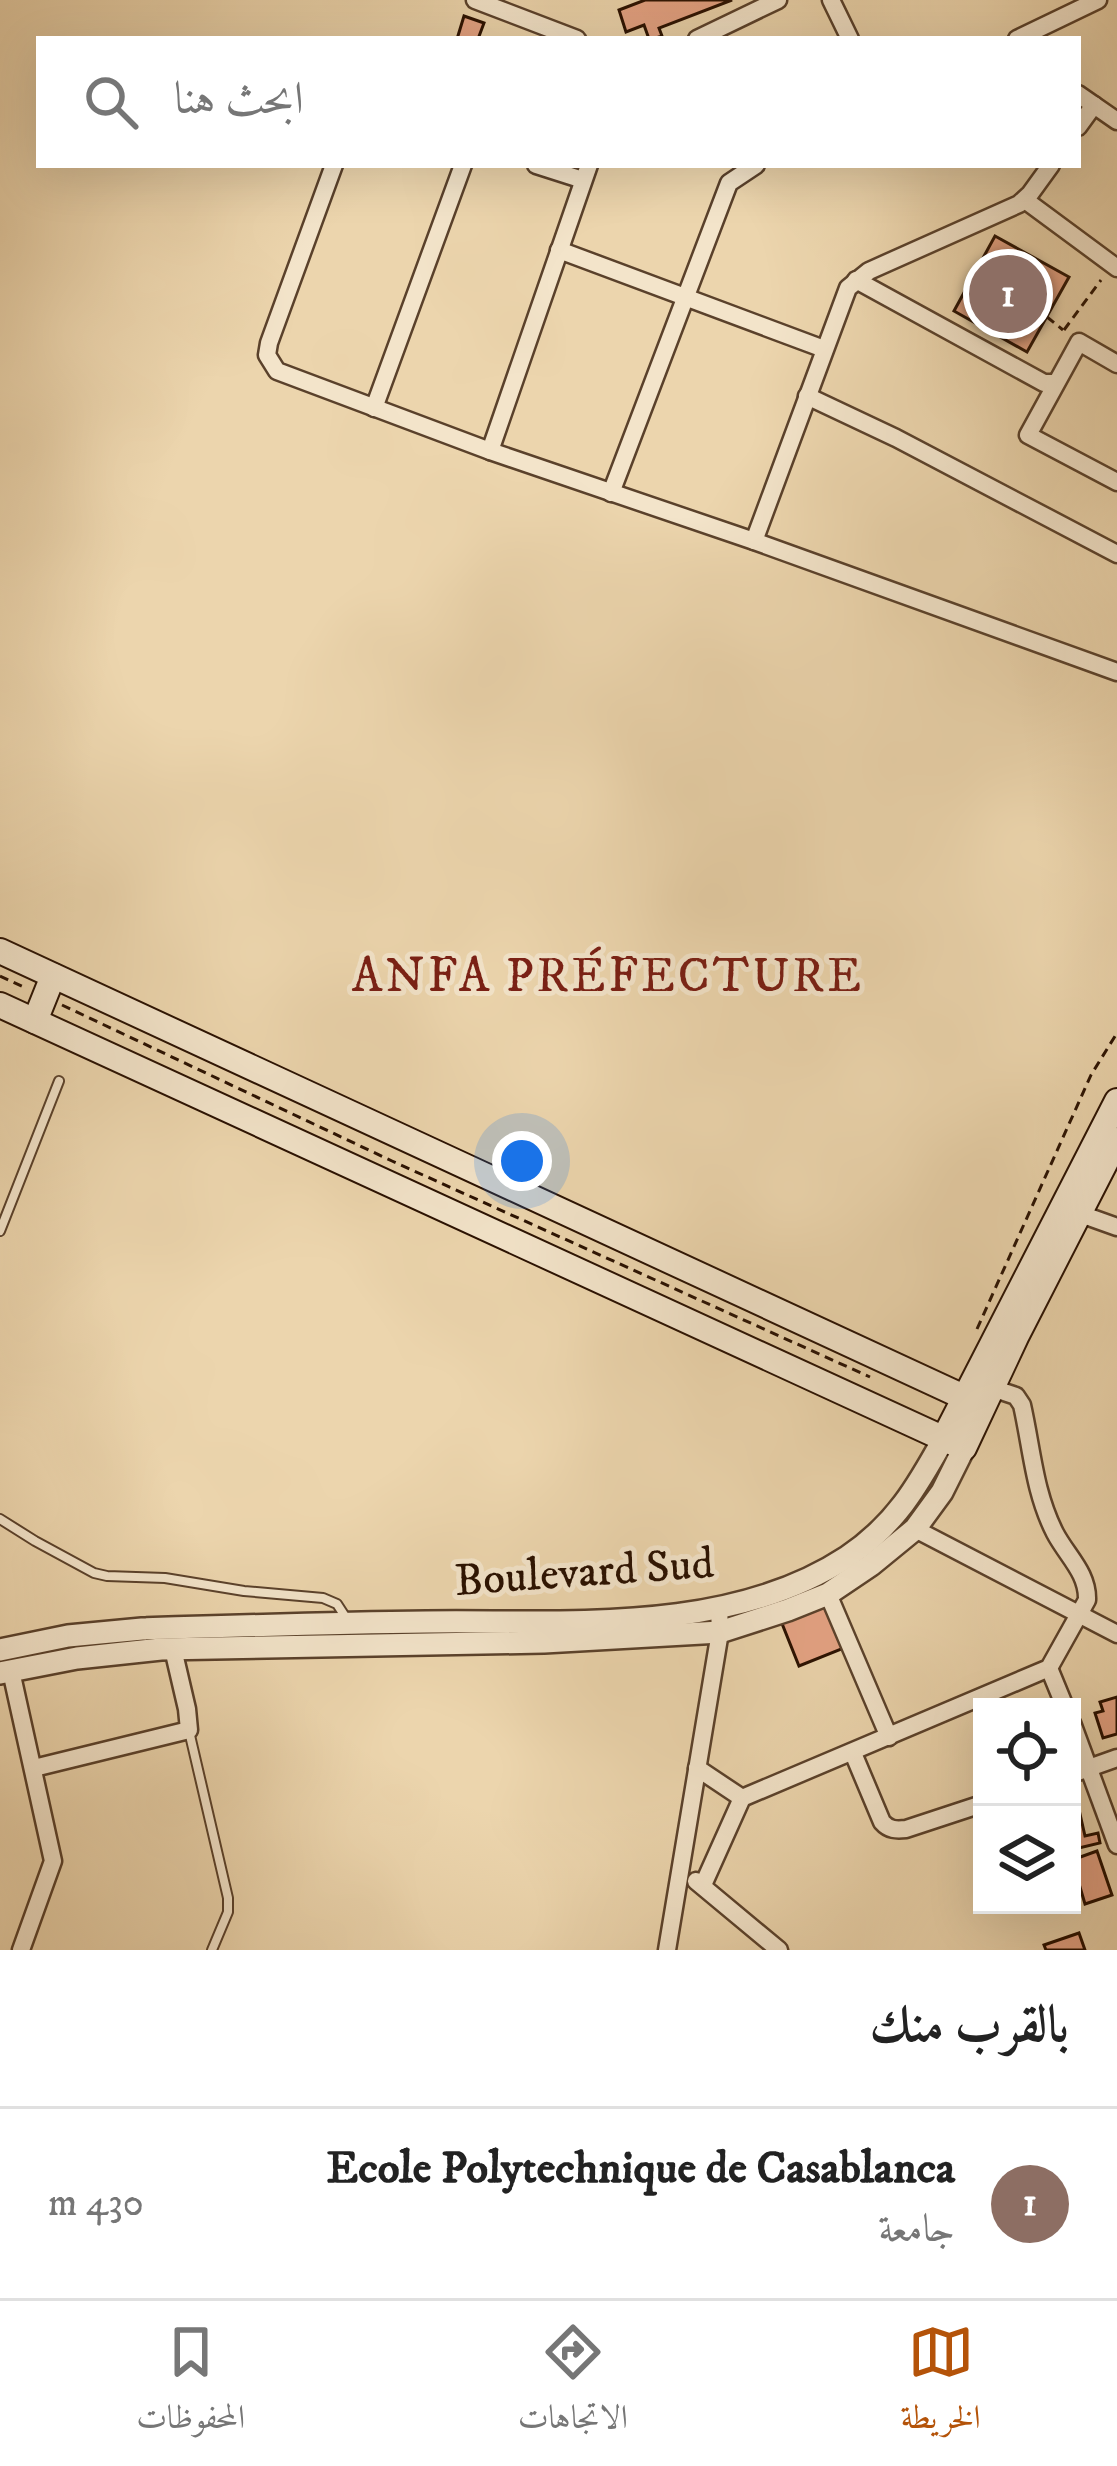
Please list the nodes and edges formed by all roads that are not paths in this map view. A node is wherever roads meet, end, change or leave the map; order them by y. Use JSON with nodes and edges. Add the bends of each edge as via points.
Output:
{"nodes":[{"id":1,"x":475,"y":0,"type":"edge"},
{"id":2,"x":778,"y":0,"type":"edge"},
{"id":3,"x":831,"y":0,"type":"edge"},
{"id":4,"x":1098,"y":0,"type":"edge"},
{"id":5,"x":570,"y":36,"type":"edge"},
{"id":6,"x":703,"y":36,"type":"edge"},
{"id":7,"x":849,"y":36,"type":"edge"},
{"id":8,"x":1023,"y":36,"type":"edge"},
{"id":9,"x":1081,"y":96,"type":"edge"},
{"id":10,"x":1094,"y":105,"type":"junction"},
{"id":11,"x":1117,"y":122,"type":"edge"},
{"id":12,"x":1081,"y":123,"type":"edge"},
{"id":13,"x":333,"y":168,"type":"edge"},
{"id":14,"x":462,"y":168,"type":"edge"},
{"id":15,"x":555,"y":168,"type":"edge"},
{"id":16,"x":752,"y":168,"type":"edge"},
{"id":17,"x":1049,"y":168,"type":"edge"},
{"id":18,"x":586,"y":173,"type":"edge"},
{"id":19,"x":1025,"y":200,"type":"junction"},
{"id":20,"x":559,"y":250,"type":"junction"},
{"id":21,"x":1117,"y":268,"type":"edge"},
{"id":22,"x":856,"y":280,"type":"junction"},
{"id":23,"x":685,"y":297,"type":"junction"},
{"id":24,"x":824,"y":349,"type":"junction"},
{"id":25,"x":1117,"y":364,"type":"edge"},
{"id":26,"x":1055,"y":382,"type":"junction"},
{"id":27,"x":807,"y":396,"type":"junction"},
{"id":28,"x":374,"y":408,"type":"junction"},
{"id":29,"x":490,"y":452,"type":"junction"},
{"id":30,"x":1117,"y":482,"type":"edge"},
{"id":31,"x":611,"y":493,"type":"junction"},
{"id":32,"x":754,"y":542,"type":"junction"},
{"id":33,"x":1117,"y":554,"type":"edge"},
{"id":34,"x":1117,"y":672,"type":"edge"},
{"id":35,"x":0,"y":951,"type":"edge"},
{"id":36,"x":44,"y":998,"type":"junction"},
{"id":37,"x":0,"y":1005,"type":"edge"},
{"id":38,"x":59,"y":1081,"type":"dead end"},
{"id":39,"x":1117,"y":1101,"type":"edge"},
{"id":40,"x":1117,"y":1140,"type":"edge"},
{"id":41,"x":1071,"y":1210,"type":"junction"},
{"id":42,"x":1117,"y":1228,"type":"edge"},
{"id":43,"x":0,"y":1231,"type":"edge"},
{"id":44,"x":980,"y":1397,"type":"junction"},
{"id":45,"x":954,"y":1443,"type":"junction"},
{"id":46,"x":0,"y":1519,"type":"edge"},
{"id":47,"x":915,"y":1529,"type":"junction"},
{"id":48,"x":828,"y":1594,"type":"junction"},
{"id":49,"x":1078,"y":1612,"type":"junction"},
{"id":50,"x":719,"y":1620,"type":"junction"},
{"id":51,"x":349,"y":1623,"type":"junction"},
{"id":52,"x":1117,"y":1634,"type":"edge"},
{"id":53,"x":173,"y":1649,"type":"junction"},
{"id":54,"x":0,"y":1650,"type":"edge"},
{"id":55,"x":1049,"y":1668,"type":"junction"},
{"id":56,"x":6,"y":1672,"type":"edge"},
{"id":57,"x":1061,"y":1698,"type":"edge"},
{"id":58,"x":188,"y":1730,"type":"junction"},
{"id":59,"x":889,"y":1737,"type":"junction"},
{"id":60,"x":1081,"y":1746,"type":"edge"},
{"id":61,"x":854,"y":1753,"type":"junction"},
{"id":62,"x":1117,"y":1758,"type":"edge"},
{"id":63,"x":34,"y":1768,"type":"junction"},
{"id":64,"x":697,"y":1768,"type":"junction"},
{"id":65,"x":1090,"y":1768,"type":"junction"},
{"id":66,"x":1081,"y":1771,"type":"edge"},
{"id":67,"x":742,"y":1798,"type":"junction"},
{"id":68,"x":976,"y":1806,"type":"edge"},
{"id":69,"x":1117,"y":1845,"type":"edge"},
{"id":70,"x":680,"y":1871,"type":"junction"},
{"id":71,"x":703,"y":1885,"type":"junction"},
{"id":72,"x":21,"y":1950,"type":"edge"},
{"id":73,"x":212,"y":1950,"type":"edge"},
{"id":74,"x":668,"y":1950,"type":"edge"},
{"id":75,"x":778,"y":1950,"type":"edge"}],
"edges":[{"from":1,"to":5,"type":"street"},
{"from":2,"to":6,"type":"street"},
{"from":3,"to":7,"type":"street"},
{"from":4,"to":8,"type":"street"},
{"from":9,"to":10,"type":"street"},
{"from":10,"to":11,"type":"street"},
{"from":10,"to":12,"type":"street"},
{"from":13,"to":28,"type":"street","via":[[267,356],[283,374]]},
{"from":14,"to":28,"type":"street"},
{"from":15,"to":18,"type":"street"},
{"from":16,"to":23,"type":"street","via":[[729,183]]},
{"from":17,"to":19,"type":"street"},
{"from":18,"to":20,"type":"street"},
{"from":19,"to":21,"type":"street"},
{"from":19,"to":22,"type":"street"},
{"from":20,"to":23,"type":"street"},
{"from":20,"to":29,"type":"street"},
{"from":22,"to":24,"type":"street"},
{"from":22,"to":26,"type":"street"},
{"from":23,"to":24,"type":"street"},
{"from":23,"to":31,"type":"street"},
{"from":24,"to":27,"type":"street"},
{"from":25,"to":26,"type":"street","via":[[1079,342]]},
{"from":26,"to":30,"type":"street","via":[[1028,435]]},
{"from":27,"to":32,"type":"street"},
{"from":27,"to":33,"type":"street"},
{"from":28,"to":29,"type":"street"},
{"from":29,"to":31,"type":"street"},
{"from":31,"to":32,"type":"street"},
{"from":32,"to":34,"type":"street"},
{"from":35,"to":36,"type":"main road"},
{"from":36,"to":37,"type":"main road"},
{"from":36,"to":44,"type":"main road"},
{"from":36,"to":45,"type":"main road","via":[[67,1022]]},
{"from":38,"to":43,"type":"lane"},
{"from":39,"to":41,"type":"main road","name":"Boulevard Sud"},
{"from":40,"to":41,"type":"main road","name":"Boulevard Sud"},
{"from":41,"to":42,"type":"street"},
{"from":41,"to":44,"type":"main road","name":"Boulevard Sud"},
{"from":44,"to":45,"type":"main road","name":"Boulevard Sud"},
{"from":44,"to":49,"type":"street","via":[[1016,1396],[1022,1405],[1039,1492],[1087,1589]]},
{"from":45,"to":47,"type":"street","name":"Boulevard Sud","via":[[942,1492]]},
{"from":45,"to":50,"type":"street","name":"Boulevard Sud","via":[[883,1530],[812,1577]]},
{"from":46,"to":51,"type":"lane","via":[[94,1573],[323,1598]]},
{"from":47,"to":48,"type":"street","name":"Boulevard Sud"},
{"from":47,"to":49,"type":"street"},
{"from":48,"to":50,"type":"street","name":"Boulevard Sud","via":[[788,1610]]},
{"from":48,"to":59,"type":"street"},
{"from":49,"to":52,"type":"street"},
{"from":49,"to":55,"type":"street"},
{"from":50,"to":51,"type":"street","name":"Boulevard Sud"},
{"from":50,"to":53,"type":"street","name":"Boulevard Sud","via":[[544,1642]]},
{"from":50,"to":64,"type":"street"},
{"from":51,"to":54,"type":"street","name":"Boulevard Sud","via":[[142,1629]]},
{"from":53,"to":56,"type":"street","name":"Boulevard Sud"},
{"from":53,"to":58,"type":"street"},
{"from":55,"to":57,"type":"street"},
{"from":55,"to":59,"type":"street"},
{"from":56,"to":63,"type":"street"},
{"from":58,"to":63,"type":"street"},
{"from":58,"to":73,"type":"lane","via":[[228,1898]]},
{"from":59,"to":61,"type":"street"},
{"from":60,"to":65,"type":"street"},
{"from":61,"to":67,"type":"street"},
{"from":61,"to":68,"type":"street","via":[[881,1822],[895,1830]]},
{"from":62,"to":65,"type":"street"},
{"from":63,"to":72,"type":"street","via":[[53,1861]]},
{"from":64,"to":67,"type":"street"},
{"from":64,"to":70,"type":"street"},
{"from":65,"to":66,"type":"street"},
{"from":65,"to":69,"type":"street"},
{"from":67,"to":71,"type":"street"},
{"from":70,"to":71,"type":"street"},
{"from":70,"to":74,"type":"street"},
{"from":71,"to":75,"type":"street"}]}
